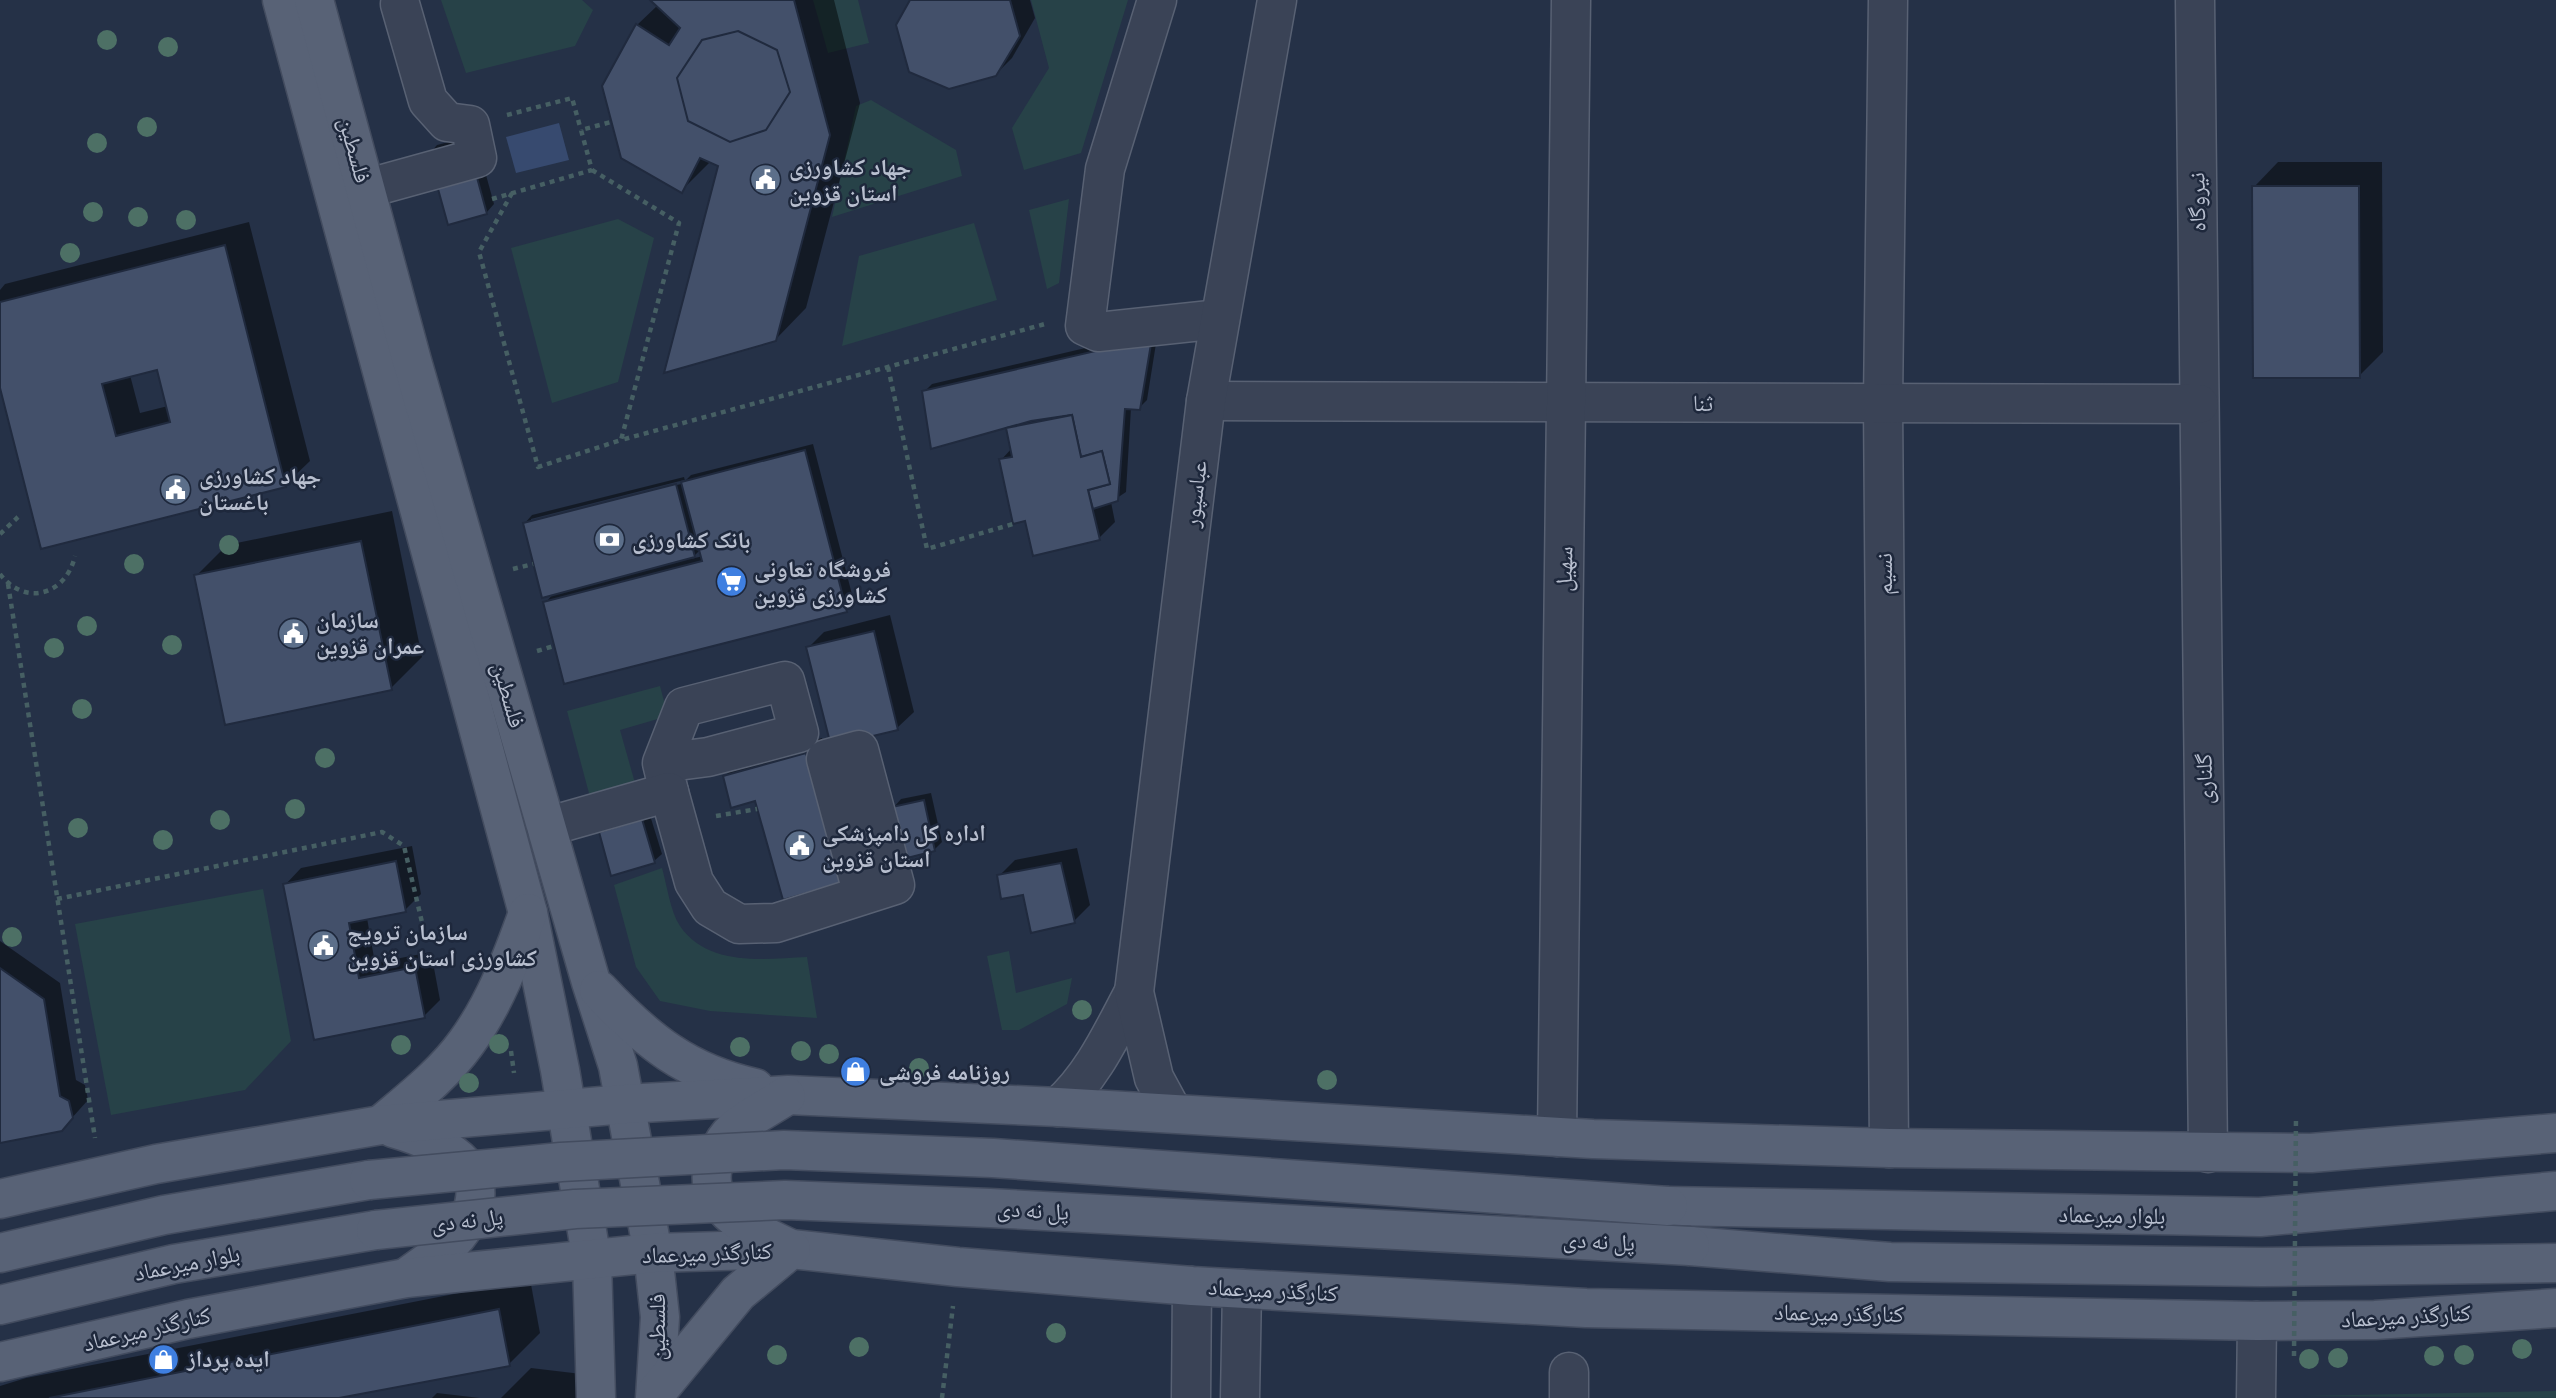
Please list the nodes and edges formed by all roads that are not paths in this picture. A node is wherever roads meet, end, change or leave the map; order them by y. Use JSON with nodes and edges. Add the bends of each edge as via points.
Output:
{"nodes":[{"id":1,"x":282,"y":0,"type":"edge"},
{"id":2,"x":314,"y":0,"type":"edge"},
{"id":3,"x":1157,"y":0,"type":"edge"},
{"id":4,"x":1278,"y":0,"type":"edge"},
{"id":5,"x":1571,"y":0,"type":"edge"},
{"id":6,"x":1888,"y":0,"type":"edge"},
{"id":7,"x":2195,"y":0,"type":"edge"},
{"id":8,"x":400,"y":4,"type":"dead end"},
{"id":9,"x":365,"y":189,"type":"junction"},
{"id":10,"x":1220,"y":319,"type":"junction"},
{"id":11,"x":1206,"y":401,"type":"junction"},
{"id":12,"x":1566,"y":402,"type":"junction"},
{"id":13,"x":1883,"y":403,"type":"junction"},
{"id":14,"x":2199,"y":404,"type":"junction"},
{"id":15,"x":546,"y":827,"type":"junction"},
{"id":16,"x":863,"y":895,"type":"dead end"},
{"id":17,"x":528,"y":913,"type":"junction"},
{"id":18,"x":591,"y":982,"type":"junction"},
{"id":19,"x":1134,"y":992,"type":"junction"},
{"id":20,"x":788,"y":1095,"type":"junction"},
{"id":21,"x":625,"y":1104,"type":"junction"},
{"id":22,"x":1058,"y":1107,"type":"junction"},
{"id":23,"x":566,"y":1108,"type":"junction"},
{"id":24,"x":1173,"y":1113,"type":"junction"},
{"id":25,"x":381,"y":1125,"type":"junction"},
{"id":26,"x":2556,"y":1133,"type":"edge"},
{"id":27,"x":1557,"y":1137,"type":"junction"},
{"id":28,"x":1889,"y":1148,"type":"junction"},
{"id":29,"x":2208,"y":1153,"type":"junction"},
{"id":30,"x":2556,"y":1191,"type":"edge"},
{"id":31,"x":0,"y":1199,"type":"edge"},
{"id":32,"x":1668,"y":1206,"type":"joint"},
{"id":33,"x":376,"y":1230,"type":"joint"},
{"id":34,"x":791,"y":1250,"type":"junction"},
{"id":35,"x":0,"y":1253,"type":"edge"},
{"id":36,"x":653,"y":1253,"type":"junction"},
{"id":37,"x":592,"y":1261,"type":"junction"},
{"id":38,"x":2556,"y":1263,"type":"edge"},
{"id":39,"x":406,"y":1278,"type":"junction"},
{"id":40,"x":1192,"y":1286,"type":"junction"},
{"id":41,"x":1242,"y":1289,"type":"junction"},
{"id":42,"x":0,"y":1305,"type":"edge"},
{"id":43,"x":2556,"y":1308,"type":"edge"},
{"id":44,"x":2256,"y":1321,"type":"junction"},
{"id":45,"x":0,"y":1362,"type":"edge"},
{"id":46,"x":656,"y":1395,"type":"edge"},
{"id":47,"x":596,"y":1398,"type":"edge"},
{"id":48,"x":1191,"y":1398,"type":"edge"},
{"id":49,"x":1240,"y":1398,"type":"edge"},
{"id":50,"x":2256,"y":1398,"type":"edge"}],
"edges":[{"from":1,"to":17,"type":"main road","name":"فلسطین"},
{"from":2,"to":9,"type":"main road","name":"فلسطین"},
{"from":3,"to":10,"type":"street","via":[[1105,169],[1086,326],[1098,332]]},
{"from":4,"to":10,"type":"street","name":"عباسپور"},
{"from":5,"to":12,"type":"street","name":"سهیل"},
{"from":6,"to":13,"type":"street","name":"نسیم"},
{"from":7,"to":14,"type":"street","name":"نیروگاه"},
{"from":8,"to":9,"type":"street","via":[[428,101],[447,122],[470,125],[477,158]]},
{"from":9,"to":15,"type":"main road","name":"فلسطین"},
{"from":10,"to":11,"type":"street","name":"عباسپور"},
{"from":11,"to":12,"type":"street","name":"ثنا"},
{"from":11,"to":19,"type":"street","name":"عباسپور"},
{"from":12,"to":13,"type":"street","name":"ثنا"},
{"from":12,"to":27,"type":"street","name":"سهیل"},
{"from":13,"to":14,"type":"street","name":"ثنا"},
{"from":13,"to":28,"type":"street","name":"نسیم"},
{"from":14,"to":29,"type":"street","name":"گلناری"},
{"from":15,"to":16,"type":"street","via":[[665,778],[694,882],[710,907],[739,924],[776,923]]},
{"from":15,"to":18,"type":"main road","name":"فلسطین"},
{"from":17,"to":23,"type":"main road","name":"فلسطین"},
{"from":17,"to":25,"type":"main road","via":[[510,963],[466,1044]]},
{"from":18,"to":20,"type":"main road","via":[[666,1052],[731,1083]]},
{"from":18,"to":21,"type":"main road","name":"فلسطین"},
{"from":19,"to":22,"type":"street","via":[[1088,1075]]},
{"from":19,"to":24,"type":"street","via":[[1154,1078]]},
{"from":20,"to":21,"type":"main road"},
{"from":20,"to":22,"type":"main road"},
{"from":20,"to":34,"type":"main road","via":[[733,1130],[711,1167],[710,1185],[727,1213]]},
{"from":21,"to":23,"type":"main road"},
{"from":21,"to":36,"type":"main road","name":"فلسطین"},
{"from":22,"to":24,"type":"main road"},
{"from":23,"to":25,"type":"main road"},
{"from":23,"to":37,"type":"main road","name":"فلسطین"},
{"from":24,"to":27,"type":"main road"},
{"from":25,"to":31,"type":"main road","via":[[156,1164]]},
{"from":25,"to":39,"type":"main road","via":[[454,1153],[471,1178],[474,1194],[456,1236]]},
{"from":26,"to":29,"type":"main road","via":[[2311,1153]]},
{"from":27,"to":28,"type":"main road"},
{"from":28,"to":29,"type":"main road"},
{"from":30,"to":32,"type":"main road","name":"بلوار میرعماد","via":[[2260,1217]]},
{"from":32,"to":35,"type":"main road","name":"پل نه دی","bridge":true,"via":[[993,1158],[785,1150],[561,1162],[369,1180],[164,1215]]},
{"from":33,"to":38,"type":"main road","name":"پل نه دی","bridge":true,"via":[[575,1209],[785,1200],[1690,1246],[1890,1262],[2262,1267]]},
{"from":33,"to":42,"type":"main road","name":"بلوار میرعماد","via":[[174,1264]]},
{"from":34,"to":36,"type":"main road","name":"کنارگذر میرعماد"},
{"from":34,"to":40,"type":"main road","name":"کنارگذر میرعماد"},
{"from":34,"to":46,"type":"main road","via":[[738,1293]]},
{"from":36,"to":37,"type":"main road","name":"کنارگذر میرعماد"},
{"from":36,"to":46,"type":"main road","name":"فلسطین","via":[[660,1317]]},
{"from":37,"to":39,"type":"main road","name":"کنارگذر میرعماد"},
{"from":37,"to":47,"type":"main road","name":"فلسطین"},
{"from":39,"to":45,"type":"main road","name":"کنارگذر میرعماد","via":[[188,1318]]},
{"from":40,"to":41,"type":"main road","name":"کنارگذر میرعماد"},
{"from":40,"to":48,"type":"street"},
{"from":41,"to":44,"type":"main road","name":"کنارگذر میرعماد","via":[[1586,1308]]},
{"from":41,"to":49,"type":"street"},
{"from":43,"to":44,"type":"main road","name":"کنارگذر میرعماد","via":[[2375,1320]]},
{"from":44,"to":50,"type":"street"}]}
